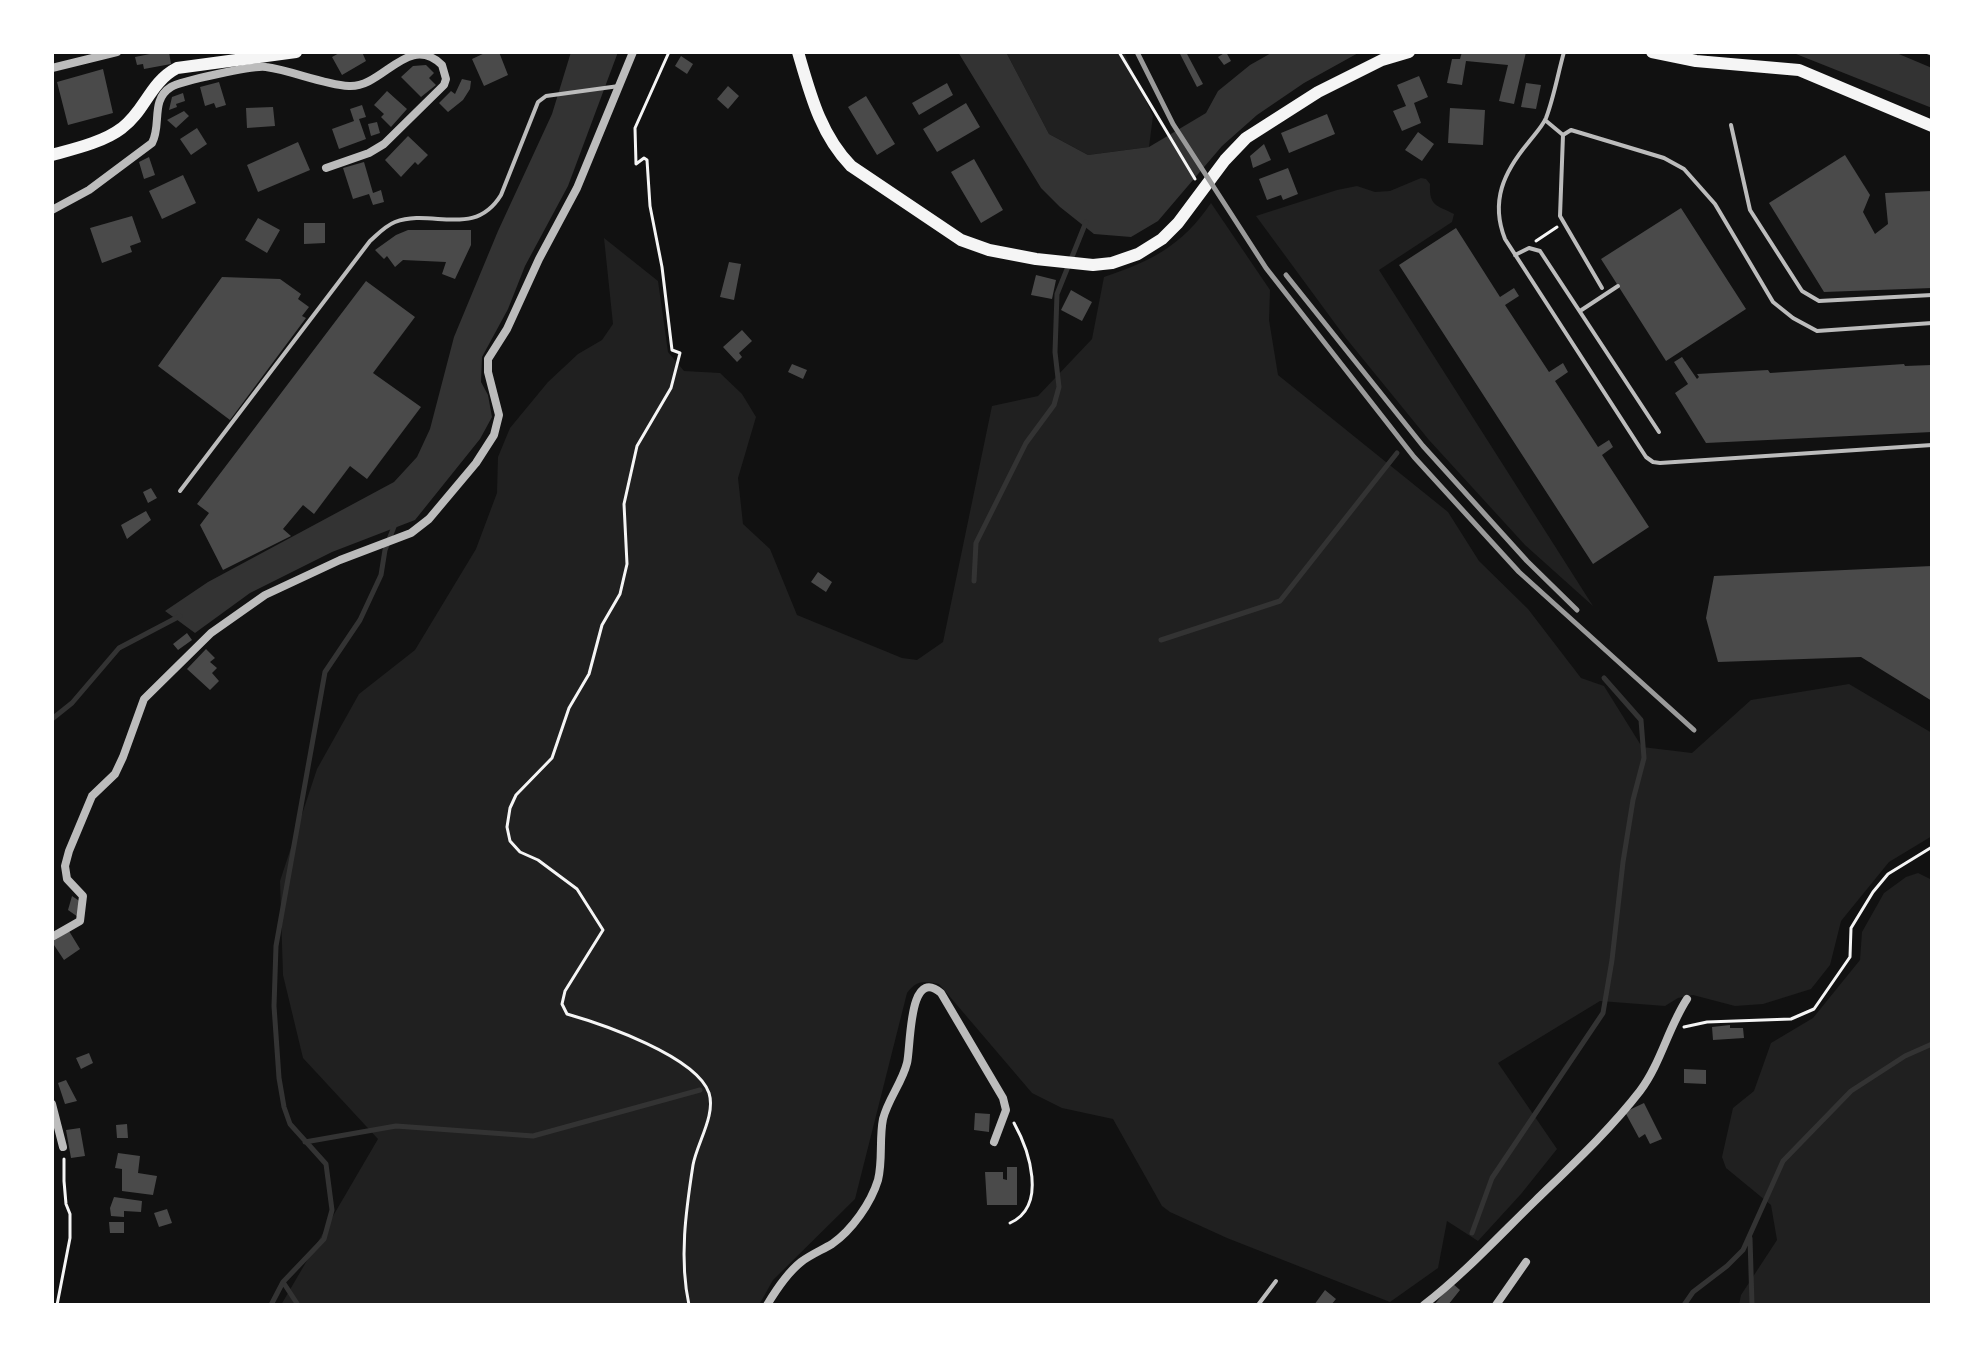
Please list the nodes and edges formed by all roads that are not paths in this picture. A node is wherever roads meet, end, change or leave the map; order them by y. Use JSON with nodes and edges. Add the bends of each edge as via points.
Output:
{"nodes":[{"id":1,"x":117,"y":52,"type":"edge"},
{"id":2,"x":296,"y":52,"type":"edge"},
{"id":3,"x":633,"y":52,"type":"edge"},
{"id":4,"x":798,"y":52,"type":"edge"},
{"id":5,"x":1409,"y":52,"type":"edge"},
{"id":6,"x":1564,"y":52,"type":"edge"},
{"id":7,"x":1652,"y":52,"type":"edge"},
{"id":8,"x":1695,"y":56,"type":"edge"},
{"id":9,"x":263,"y":62,"type":"junction"},
{"id":10,"x":52,"y":68,"type":"edge"},
{"id":11,"x":614,"y":87,"type":"junction"},
{"id":12,"x":1545,"y":120,"type":"junction"},
{"id":13,"x":1731,"y":125,"type":"dead end"},
{"id":14,"x":1932,"y":126,"type":"edge"},
{"id":15,"x":1563,"y":135,"type":"junction"},
{"id":16,"x":52,"y":155,"type":"edge"},
{"id":17,"x":326,"y":168,"type":"dead end"},
{"id":18,"x":52,"y":210,"type":"edge"},
{"id":19,"x":1515,"y":255,"type":"junction"},
{"id":20,"x":1618,"y":286,"type":"dead end"},
{"id":21,"x":1602,"y":288,"type":"dead end"},
{"id":22,"x":1932,"y":295,"type":"edge"},
{"id":23,"x":1580,"y":311,"type":"junction"},
{"id":24,"x":1932,"y":323,"type":"edge"},
{"id":25,"x":1659,"y":432,"type":"dead end"},
{"id":26,"x":1932,"y":445,"type":"edge"},
{"id":27,"x":180,"y":491,"type":"dead end"},
{"id":28,"x":52,"y":937,"type":"edge"},
{"id":29,"x":1687,"y":999,"type":"dead end"},
{"id":30,"x":52,"y":1104,"type":"edge"},
{"id":31,"x":994,"y":1142,"type":"dead end"},
{"id":32,"x":63,"y":1147,"type":"road end"},
{"id":33,"x":1526,"y":1262,"type":"dead end"},
{"id":34,"x":1276,"y":1281,"type":"dead end"},
{"id":35,"x":767,"y":1305,"type":"edge"},
{"id":36,"x":1258,"y":1305,"type":"edge"},
{"id":37,"x":1424,"y":1305,"type":"edge"},
{"id":38,"x":1496,"y":1305,"type":"edge"}],
"edges":[{"from":1,"to":10,"type":"street"},
{"from":2,"to":9,"type":"main road"},
{"from":3,"to":11,"type":"street"},
{"from":4,"to":5,"type":"main road","via":[[825,131],[836,151],[861,173],[961,240],[1036,259],[1093,265],[1126,259],[1162,239],[1246,138],[1318,92]]},
{"from":6,"to":12,"type":"lane"},
{"from":7,"to":8,"type":"main road"},
{"from":8,"to":14,"type":"main road","via":[[1799,70]]},
{"from":9,"to":16,"type":"main road","via":[[177,68],[156,84],[124,127]]},
{"from":9,"to":17,"type":"street","via":[[354,86],[411,56],[428,56],[442,65],[444,85],[384,144]]},
{"from":9,"to":18,"type":"street","via":[[169,88],[158,103],[152,143]]},
{"from":11,"to":27,"type":"lane","via":[[546,96],[538,102],[492,209],[484,215],[401,220],[383,228]]},
{"from":11,"to":28,"type":"street","via":[[577,188],[488,359],[499,415],[494,435],[476,463],[411,533],[265,595],[211,633],[144,699],[115,774],[92,796],[69,851],[67,879],[83,896],[80,921]]},
{"from":12,"to":15,"type":"lane"},
{"from":12,"to":19,"type":"lane","via":[[1511,165],[1498,198],[1500,226]]},
{"from":13,"to":22,"type":"lane","via":[[1750,210],[1802,291],[1819,301]]},
{"from":15,"to":21,"type":"lane","via":[[1558,203],[1563,223]]},
{"from":15,"to":24,"type":"lane","via":[[1571,130],[1684,169],[1715,204],[1773,302],[1817,331]]},
{"from":19,"to":23,"type":"lane","via":[[1540,251]]},
{"from":19,"to":26,"type":"lane","via":[[1653,462]]},
{"from":20,"to":23,"type":"lane"},
{"from":23,"to":25,"type":"lane"},
{"from":29,"to":37,"type":"street","via":[[1633,1100]]},
{"from":30,"to":32,"type":"street"},
{"from":31,"to":35,"type":"street","via":[[1006,1110],[992,1075],[941,993],[922,989],[913,1009],[907,1064],[885,1110],[876,1185],[844,1235],[794,1268]]},
{"from":33,"to":38,"type":"street"},
{"from":34,"to":36,"type":"lane"}]}
